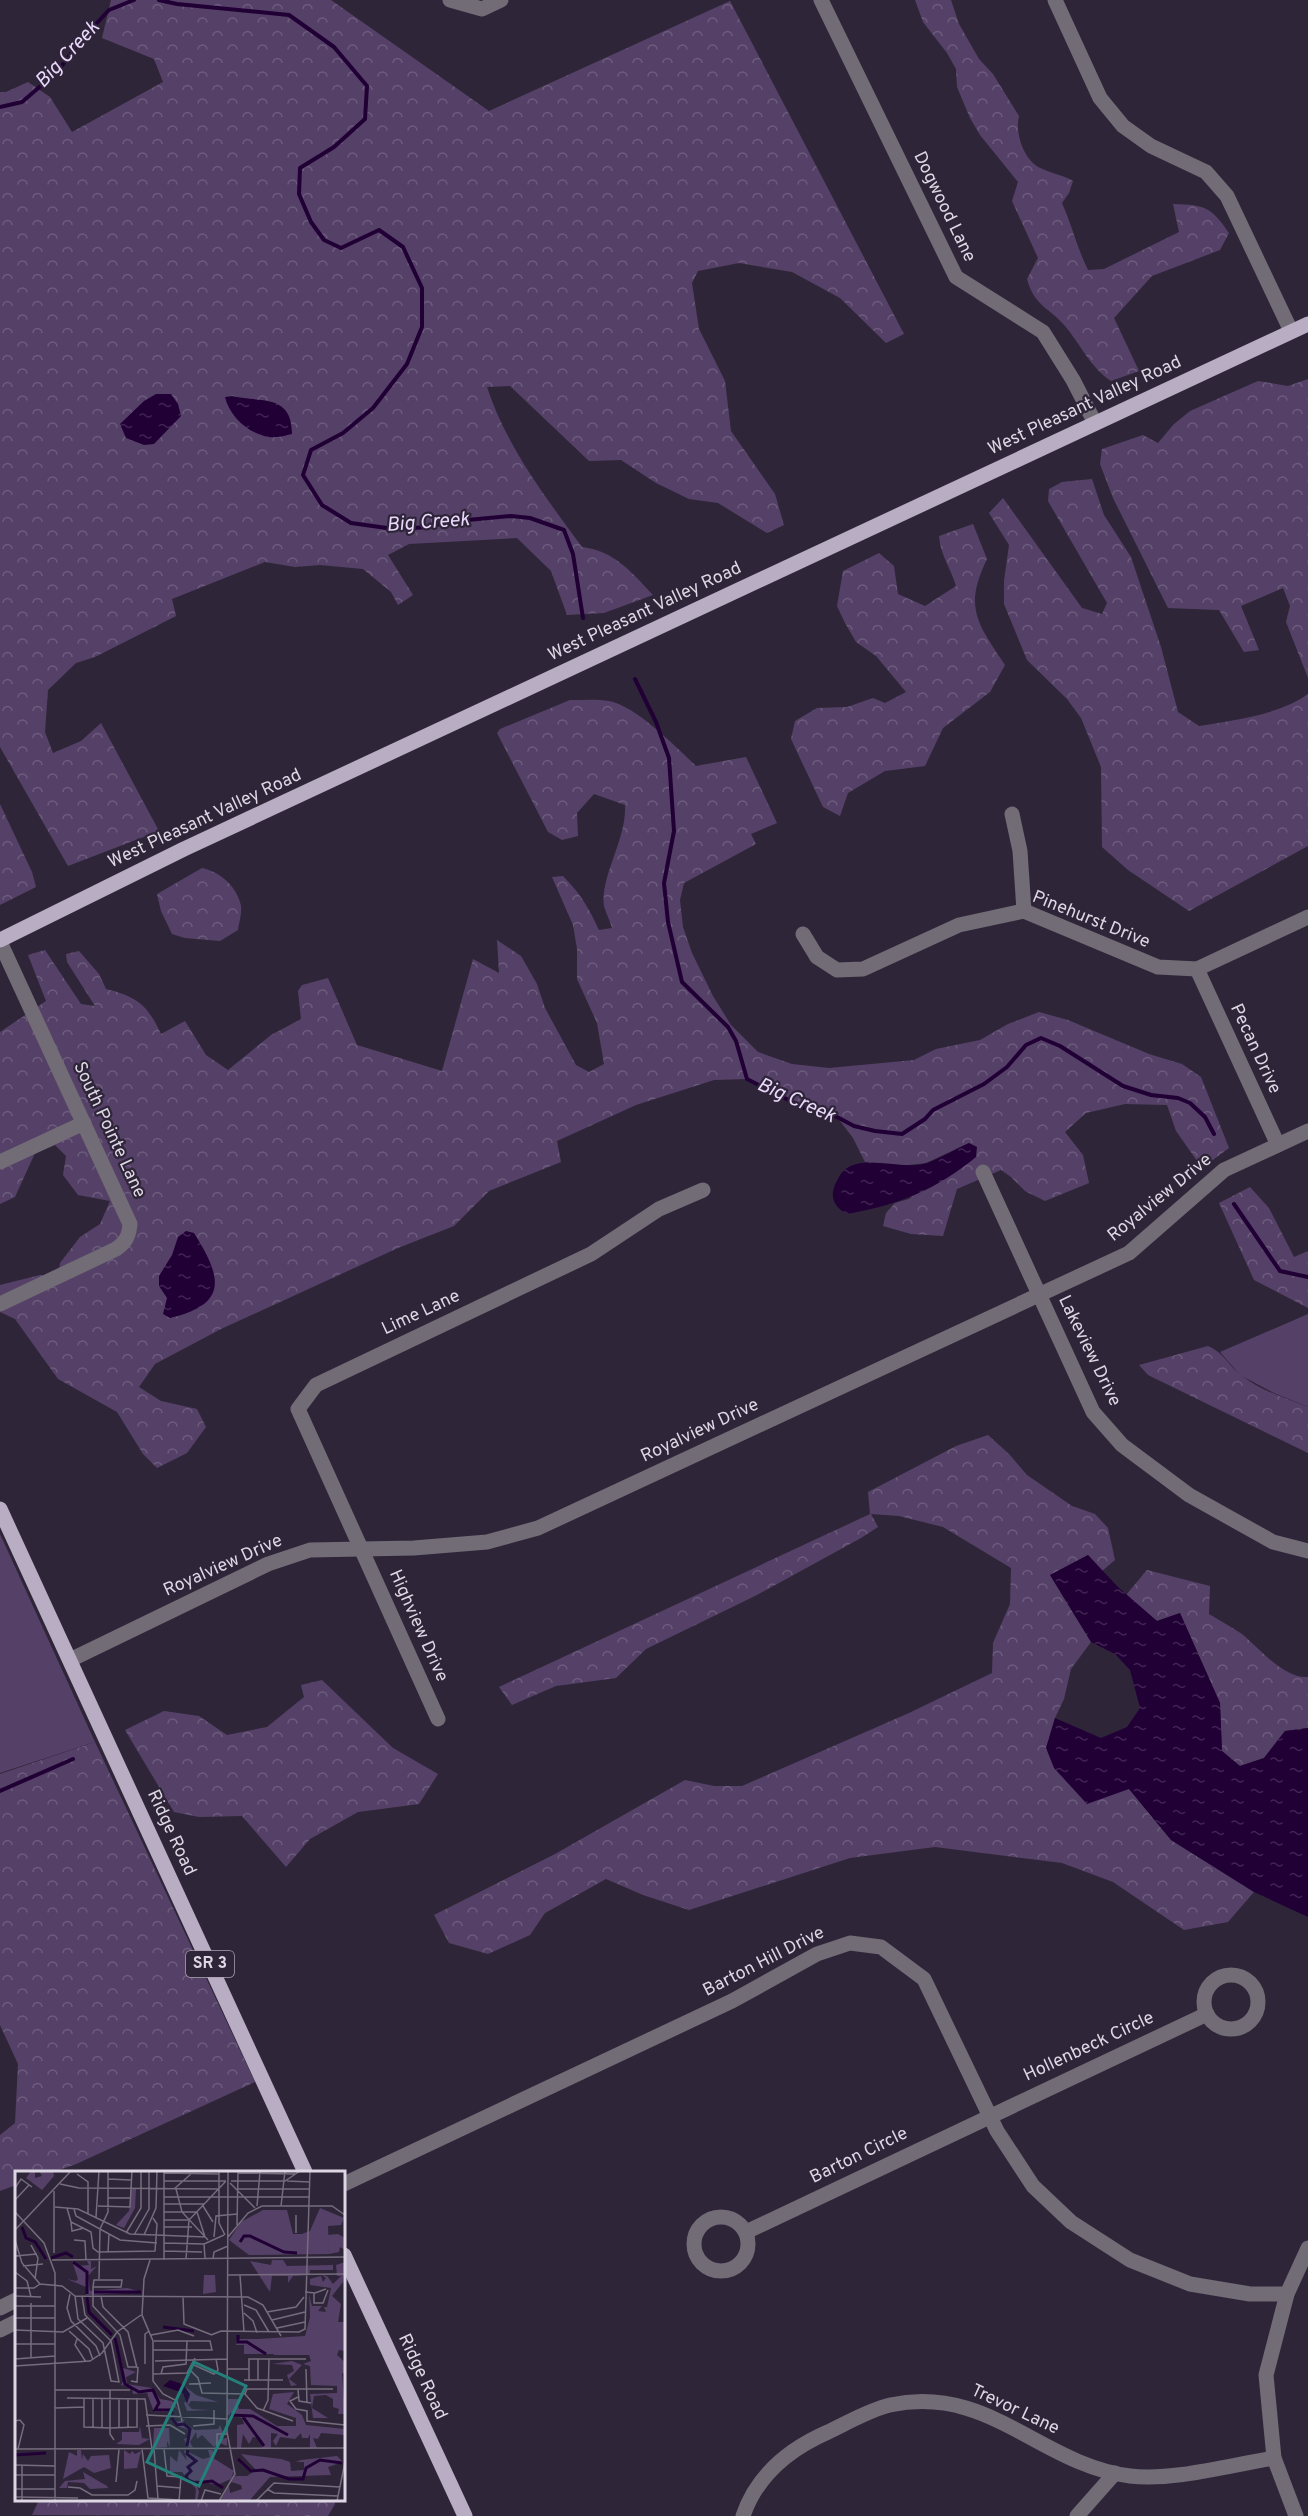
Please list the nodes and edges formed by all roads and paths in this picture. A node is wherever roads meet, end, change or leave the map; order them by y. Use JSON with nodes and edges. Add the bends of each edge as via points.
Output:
{"nodes":[{"id":1,"x":450,"y":0,"type":"edge"},
{"id":2,"x":501,"y":0,"type":"edge"},
{"id":3,"x":821,"y":0,"type":"edge"},
{"id":4,"x":1055,"y":0,"type":"edge"},
{"id":5,"x":1308,"y":324,"type":"edge"},
{"id":6,"x":1292,"y":331,"type":"junction"},
{"id":7,"x":1095,"y":423,"type":"junction"},
{"id":8,"x":1012,"y":814,"type":"dead end"},
{"id":9,"x":1024,"y":911,"type":"junction"},
{"id":10,"x":1308,"y":917,"type":"edge"},
{"id":11,"x":803,"y":934,"type":"dead end"},
{"id":12,"x":0,"y":941,"type":"edge"},
{"id":13,"x":1197,"y":969,"type":"junction"},
{"id":14,"x":84,"y":1123,"type":"junction"},
{"id":15,"x":1308,"y":1131,"type":"edge"},
{"id":16,"x":1278,"y":1145,"type":"junction"},
{"id":17,"x":0,"y":1162,"type":"edge"},
{"id":18,"x":983,"y":1172,"type":"dead end"},
{"id":19,"x":703,"y":1190,"type":"dead end"},
{"id":20,"x":1039,"y":1295,"type":"junction"},
{"id":21,"x":0,"y":1304,"type":"edge"},
{"id":22,"x":0,"y":1509,"type":"edge"},
{"id":23,"x":361,"y":1549,"type":"junction"},
{"id":24,"x":1308,"y":1551,"type":"edge"},
{"id":25,"x":70,"y":1660,"type":"junction"},
{"id":26,"x":438,"y":1719,"type":"dead end"},
{"id":27,"x":1207,"y":2014,"type":"dead end"},
{"id":28,"x":988,"y":2116,"type":"junction"},
{"id":29,"x":305,"y":2171,"type":"edge"},
{"id":30,"x":345,"y":2184,"type":"edge"},
{"id":31,"x":746,"y":2232,"type":"dead end"},
{"id":32,"x":1308,"y":2248,"type":"edge"},
{"id":33,"x":345,"y":2257,"type":"edge"},
{"id":34,"x":1287,"y":2294,"type":"junction"},
{"id":35,"x":15,"y":2300,"type":"edge"},
{"id":36,"x":0,"y":2308,"type":"edge"},
{"id":37,"x":15,"y":2322,"type":"edge"},
{"id":38,"x":0,"y":2330,"type":"edge"},
{"id":39,"x":1274,"y":2458,"type":"junction"},
{"id":40,"x":1115,"y":2473,"type":"junction"},
{"id":41,"x":465,"y":2516,"type":"edge"},
{"id":42,"x":743,"y":2516,"type":"edge"},
{"id":43,"x":1077,"y":2516,"type":"edge"},
{"id":44,"x":1296,"y":2516,"type":"edge"}],
"edges":[{"from":1,"to":2,"type":"street","via":[[482,9]]},
{"from":3,"to":7,"type":"street","name":"Dogwood Lane","via":[[956,277],[1043,332]]},
{"from":4,"to":6,"type":"street","via":[[1100,98],[1123,126],[1151,146],[1206,172],[1227,196]]},
{"from":5,"to":6,"type":"main road","name":"West Pleasant Valley Road"},
{"from":6,"to":7,"type":"main road","name":"West Pleasant Valley Road"},
{"from":7,"to":12,"type":"main road","name":"West Pleasant Valley Road","via":[[184,849]]},
{"from":8,"to":9,"type":"street","via":[[1020,851]]},
{"from":9,"to":11,"type":"street","name":"Pinehurst Drive","via":[[959,925],[863,969],[837,970],[817,957]]},
{"from":9,"to":13,"type":"street","name":"Pinehurst Drive","via":[[1158,967]]},
{"from":10,"to":13,"type":"street","name":"Pinehurst Drive"},
{"from":12,"to":14,"type":"street","name":"South Pointe Lane"},
{"from":13,"to":16,"type":"street","name":"Pecan Drive"},
{"from":14,"to":17,"type":"street"},
{"from":14,"to":21,"type":"street","name":"South Pointe Lane","via":[[127,1215],[129,1235],[116,1249]]},
{"from":15,"to":16,"type":"street","name":"Royalview Drive"},
{"from":16,"to":20,"type":"street","name":"Royalview Drive","via":[[1224,1170],[1129,1253]]},
{"from":18,"to":20,"type":"street","name":"Lakeview Drive"},
{"from":19,"to":23,"type":"street","name":"Lime Lane","via":[[659,1209],[591,1254],[316,1385],[298,1409]]},
{"from":20,"to":23,"type":"street","name":"Royalview Drive","via":[[538,1528],[487,1542]]},
{"from":20,"to":24,"type":"street","name":"Lakeview Drive","via":[[1093,1412],[1122,1445],[1189,1495],[1273,1542]]},
{"from":22,"to":25,"type":"main road","name":"Ridge Road","number":"SR 3"},
{"from":23,"to":25,"type":"street","name":"Royalview Drive","via":[[310,1550],[268,1564]]},
{"from":23,"to":26,"type":"street","name":"Highview Drive"},
{"from":25,"to":29,"type":"main road","name":"Ridge Road","number":"SR 3"},
{"from":27,"to":28,"type":"street","name":"Hollenbeck Circle"},
{"from":28,"to":30,"type":"street","name":"Barton Hill Drive","via":[[924,1979],[881,1947],[850,1943],[817,1954],[732,2001]]},
{"from":28,"to":31,"type":"street","name":"Barton Circle"},
{"from":28,"to":34,"type":"street","name":"Barton Hill Drive","via":[[1039,2192],[1071,2222],[1109,2248],[1190,2284],[1250,2294]]},
{"from":32,"to":34,"type":"street"},
{"from":33,"to":41,"type":"main road","name":"Ridge Road"},
{"from":34,"to":39,"type":"street","via":[[1266,2375]]},
{"from":35,"to":36,"type":"street"},
{"from":37,"to":38,"type":"street"},
{"from":39,"to":40,"type":"street","name":"Trevor Lane","via":[[1164,2476]]},
{"from":39,"to":44,"type":"street"},
{"from":40,"to":42,"type":"street","name":"Trevor Lane","via":[[1044,2446],[974,2409],[953,2403],[910,2402],[875,2410],[795,2449],[777,2463],[756,2489]]},
{"from":40,"to":43,"type":"street"}]}
